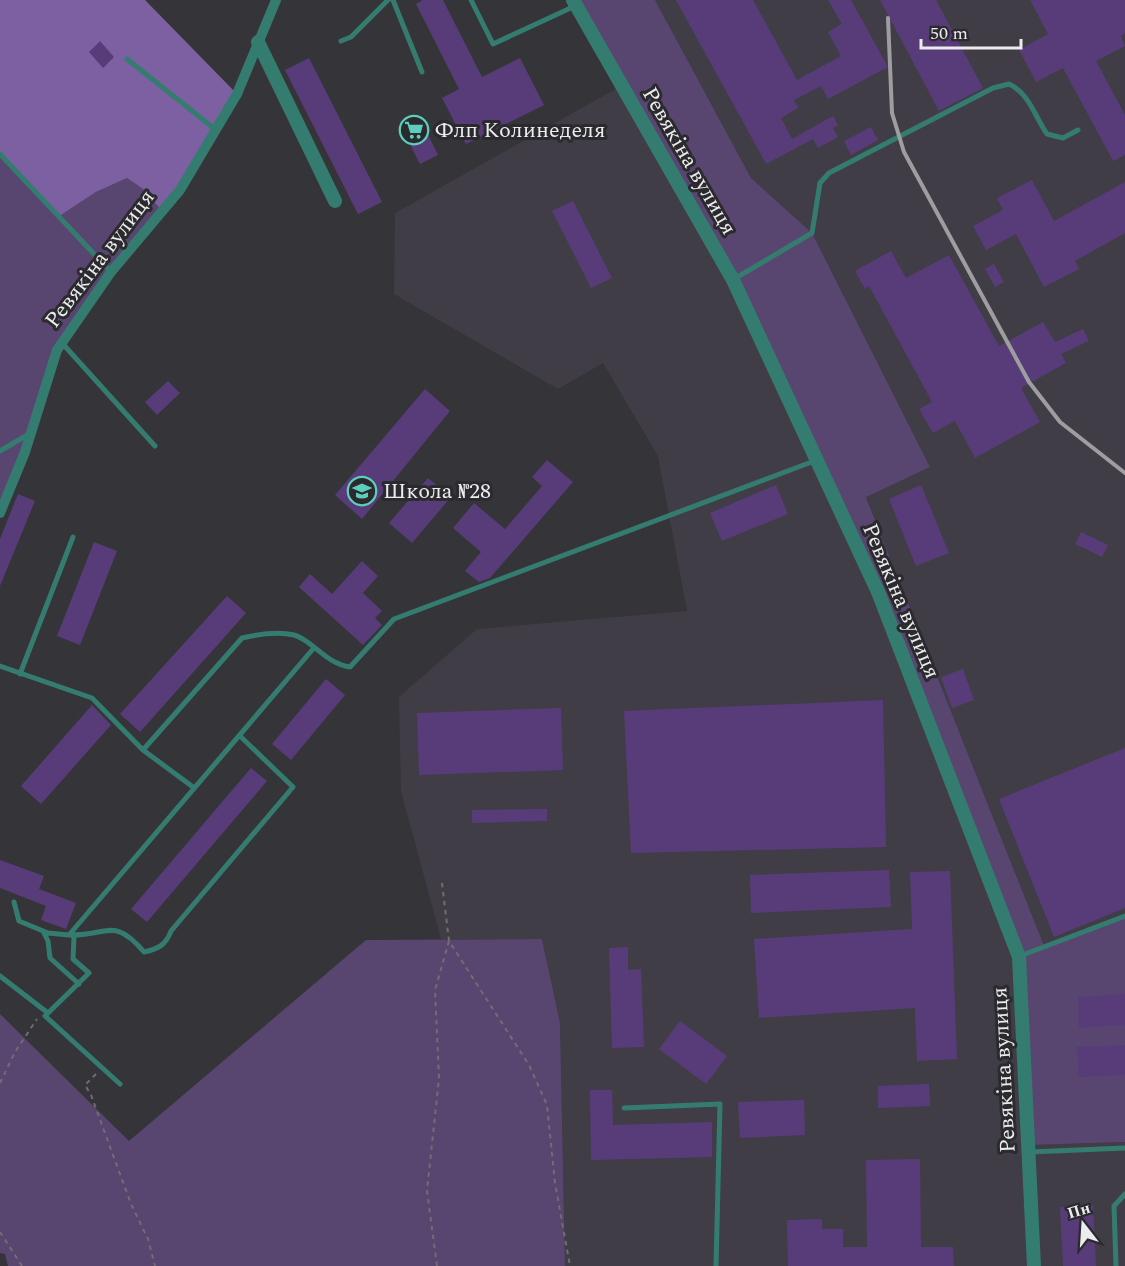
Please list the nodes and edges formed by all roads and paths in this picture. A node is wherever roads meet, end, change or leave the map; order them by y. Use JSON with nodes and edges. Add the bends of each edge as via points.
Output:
{"nodes":[{"id":1,"x":276,"y":0,"type":"edge"},
{"id":2,"x":388,"y":0,"type":"edge"},
{"id":3,"x":393,"y":0,"type":"edge"},
{"id":4,"x":471,"y":0,"type":"edge"},
{"id":5,"x":575,"y":3,"type":"edge"},
{"id":6,"x":341,"y":41,"type":"dead end"},
{"id":7,"x":258,"y":42,"type":"junction"},
{"id":8,"x":127,"y":59,"type":"dead end"},
{"id":9,"x":422,"y":72,"type":"dead end"},
{"id":10,"x":216,"y":130,"type":"junction"},
{"id":11,"x":1078,"y":130,"type":"dead end"},
{"id":12,"x":0,"y":154,"type":"edge"},
{"id":13,"x":335,"y":201,"type":"dead end"},
{"id":14,"x":111,"y":272,"type":"junction"},
{"id":15,"x":733,"y":280,"type":"junction"},
{"id":16,"x":62,"y":343,"type":"junction"},
{"id":17,"x":31,"y":433,"type":"junction"},
{"id":18,"x":155,"y":446,"type":"dead end"},
{"id":19,"x":0,"y":451,"type":"edge"},
{"id":20,"x":817,"y":460,"type":"junction"},
{"id":21,"x":0,"y":513,"type":"edge"},
{"id":22,"x":73,"y":537,"type":"dead end"},
{"id":23,"x":313,"y":649,"type":"junction"},
{"id":24,"x":0,"y":666,"type":"edge"},
{"id":25,"x":20,"y":674,"type":"junction"},
{"id":26,"x":240,"y":736,"type":"junction"},
{"id":27,"x":143,"y":750,"type":"junction"},
{"id":28,"x":193,"y":787,"type":"junction"},
{"id":29,"x":442,"y":883,"type":"dead end"},
{"id":30,"x":14,"y":902,"type":"dead end"},
{"id":31,"x":1125,"y":916,"type":"edge"},
{"id":32,"x":43,"y":931,"type":"junction"},
{"id":33,"x":72,"y":935,"type":"junction"},
{"id":34,"x":449,"y":941,"type":"junction"},
{"id":35,"x":1018,"y":957,"type":"junction"},
{"id":36,"x":0,"y":976,"type":"edge"},
{"id":37,"x":79,"y":984,"type":"junction"},
{"id":38,"x":46,"y":1011,"type":"junction"},
{"id":39,"x":103,"y":1068,"type":"junction"},
{"id":40,"x":0,"y":1083,"type":"edge"},
{"id":41,"x":120,"y":1084,"type":"dead end"},
{"id":42,"x":624,"y":1108,"type":"dead end"},
{"id":43,"x":1125,"y":1148,"type":"edge"},
{"id":44,"x":1030,"y":1152,"type":"junction"},
{"id":45,"x":1125,"y":1194,"type":"edge"},
{"id":46,"x":0,"y":1232,"type":"edge"},
{"id":47,"x":22,"y":1266,"type":"edge"},
{"id":48,"x":155,"y":1266,"type":"edge"},
{"id":49,"x":437,"y":1266,"type":"edge"},
{"id":50,"x":570,"y":1266,"type":"edge"},
{"id":51,"x":716,"y":1266,"type":"edge"},
{"id":52,"x":1034,"y":1266,"type":"edge"},
{"id":53,"x":1116,"y":1266,"type":"edge"}],
"edges":[{"from":1,"to":7,"type":"street","name":"Ревякіна вулиця"},
{"from":2,"to":6,"type":"lane","via":[[351,37]]},
{"from":3,"to":9,"type":"lane"},
{"from":4,"to":5,"type":"lane","via":[[493,44]]},
{"from":5,"to":15,"type":"street","name":"Ревякіна вулиця"},
{"from":7,"to":10,"type":"street","name":"Ревякіна вулиця","via":[[237,94]]},
{"from":7,"to":13,"type":"street"},
{"from":8,"to":10,"type":"lane"},
{"from":10,"to":14,"type":"street","name":"Ревякіна вулиця","via":[[180,190]]},
{"from":11,"to":15,"type":"lane","via":[[1063,138],[1047,134],[1016,87],[1009,84],[993,88],[829,174],[820,183],[812,233]]},
{"from":12,"to":14,"type":"lane"},
{"from":14,"to":16,"type":"street","name":"Ревякіна вулиця"},
{"from":15,"to":20,"type":"street","name":"Ревякіна вулиця"},
{"from":16,"to":17,"type":"street","name":"Ревякіна вулиця"},
{"from":16,"to":18,"type":"lane"},
{"from":17,"to":19,"type":"lane"},
{"from":17,"to":21,"type":"street","name":"Ревякіна вулиця"},
{"from":20,"to":23,"type":"lane","via":[[394,619],[350,667],[340,666]]},
{"from":20,"to":35,"type":"street","name":"Ревякіна вулиця","via":[[878,592]]},
{"from":22,"to":25,"type":"lane"},
{"from":23,"to":26,"type":"lane"},
{"from":23,"to":27,"type":"lane","via":[[295,635],[262,633],[242,638]]},
{"from":24,"to":25,"type":"lane"},
{"from":25,"to":27,"type":"lane","via":[[92,698]]},
{"from":26,"to":28,"type":"lane"},
{"from":26,"to":33,"type":"lane","via":[[293,787],[168,939],[158,950],[144,952],[132,937],[114,928]]},
{"from":27,"to":28,"type":"lane"},
{"from":28,"to":33,"type":"lane"},
{"from":29,"to":34,"type":"path"},
{"from":30,"to":32,"type":"lane","via":[[19,921]]},
{"from":31,"to":35,"type":"lane"},
{"from":32,"to":33,"type":"lane"},
{"from":32,"to":37,"type":"lane","via":[[50,957]]},
{"from":33,"to":37,"type":"lane","via":[[73,959],[89,974]]},
{"from":34,"to":49,"type":"path","via":[[435,990],[439,1078],[427,1191]]},
{"from":34,"to":50,"type":"path","via":[[529,1065],[547,1104],[555,1183]]},
{"from":35,"to":44,"type":"street","name":"Ревякіна вулиця"},
{"from":36,"to":38,"type":"lane"},
{"from":37,"to":38,"type":"lane"},
{"from":38,"to":39,"type":"lane","via":[[45,1016]]},
{"from":38,"to":40,"type":"path","via":[[15,1052]]},
{"from":39,"to":41,"type":"lane"},
{"from":39,"to":48,"type":"path","via":[[85,1085],[148,1239]]},
{"from":42,"to":51,"type":"lane","via":[[720,1104]]},
{"from":43,"to":44,"type":"lane"},
{"from":44,"to":52,"type":"street","name":"Ревякіна вулиця"},
{"from":45,"to":53,"type":"lane","via":[[1114,1206]]},
{"from":46,"to":47,"type":"path"}]}
